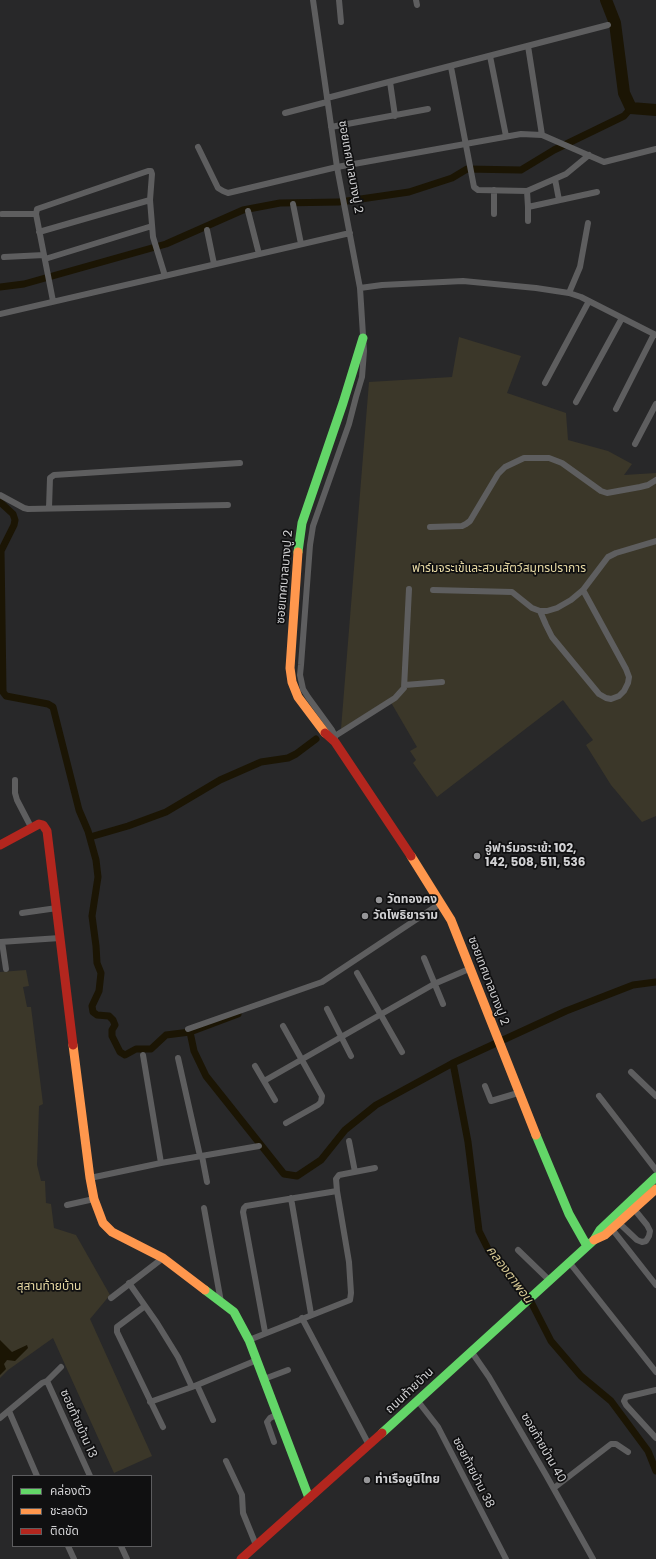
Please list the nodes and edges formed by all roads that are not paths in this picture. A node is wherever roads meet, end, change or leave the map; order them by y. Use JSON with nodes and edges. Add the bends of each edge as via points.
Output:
{"nodes":[{"id":1,"x":313,"y":0,"type":"edge"},
{"id":2,"x":339,"y":0,"type":"edge"},
{"id":3,"x":341,"y":22,"type":"dead end"},
{"id":4,"x":608,"y":25,"type":"dead end"},
{"id":5,"x":528,"y":46,"type":"junction"},
{"id":6,"x":490,"y":56,"type":"junction"},
{"id":7,"x":451,"y":67,"type":"junction"},
{"id":8,"x":390,"y":82,"type":"junction"},
{"id":9,"x":327,"y":100,"type":"junction"},
{"id":10,"x":428,"y":109,"type":"dead end"},
{"id":11,"x":285,"y":113,"type":"dead end"},
{"id":12,"x":395,"y":116,"type":"junction"},
{"id":13,"x":332,"y":127,"type":"junction"},
{"id":14,"x":542,"y":135,"type":"junction"},
{"id":15,"x":506,"y":136,"type":"junction"},
{"id":16,"x":467,"y":144,"type":"junction"},
{"id":17,"x":198,"y":147,"type":"dead end"},
{"id":18,"x":656,"y":149,"type":"edge"},
{"id":19,"x":589,"y":155,"type":"junction"},
{"id":20,"x":337,"y":167,"type":"junction"},
{"id":21,"x":556,"y":179,"type":"junction"},
{"id":22,"x":494,"y":190,"type":"junction"},
{"id":23,"x":527,"y":191,"type":"junction"},
{"id":24,"x":597,"y":192,"type":"dead end"},
{"id":25,"x":150,"y":200,"type":"junction"},
{"id":26,"x":559,"y":200,"type":"junction"},
{"id":27,"x":293,"y":204,"type":"dead end"},
{"id":28,"x":528,"y":207,"type":"junction"},
{"id":29,"x":248,"y":211,"type":"dead end"},
{"id":30,"x":2,"y":214,"type":"dead end"},
{"id":31,"x":36,"y":214,"type":"junction"},
{"id":32,"x":494,"y":214,"type":"dead end"},
{"id":33,"x":528,"y":221,"type":"dead end"},
{"id":34,"x":588,"y":223,"type":"dead end"},
{"id":35,"x":152,"y":226,"type":"junction"},
{"id":36,"x":207,"y":230,"type":"dead end"},
{"id":37,"x":39,"y":232,"type":"junction"},
{"id":38,"x":350,"y":233,"type":"junction"},
{"id":39,"x":302,"y":244,"type":"junction"},
{"id":40,"x":259,"y":254,"type":"junction"},
{"id":41,"x":44,"y":257,"type":"junction"},
{"id":42,"x":4,"y":258,"type":"dead end"},
{"id":43,"x":214,"y":264,"type":"junction"},
{"id":44,"x":165,"y":276,"type":"junction"},
{"id":45,"x":360,"y":288,"type":"junction"},
{"id":46,"x":569,"y":293,"type":"junction"},
{"id":47,"x":589,"y":300,"type":"junction"},
{"id":48,"x":54,"y":301,"type":"junction"},
{"id":49,"x":0,"y":314,"type":"edge"},
{"id":50,"x":622,"y":318,"type":"junction"},
{"id":51,"x":655,"y":335,"type":"edge"},
{"id":52,"x":363,"y":338,"type":"joint"},
{"id":53,"x":545,"y":383,"type":"dead end"},
{"id":54,"x":576,"y":402,"type":"dead end"},
{"id":55,"x":656,"y":404,"type":"edge"},
{"id":56,"x":616,"y":409,"type":"dead end"},
{"id":57,"x":635,"y":444,"type":"dead end"},
{"id":58,"x":240,"y":463,"type":"dead end"},
{"id":59,"x":655,"y":481,"type":"edge"},
{"id":60,"x":0,"y":495,"type":"edge"},
{"id":61,"x":228,"y":505,"type":"dead end"},
{"id":62,"x":49,"y":508,"type":"junction"},
{"id":63,"x":430,"y":527,"type":"dead end"},
{"id":64,"x":656,"y":541,"type":"edge"},
{"id":65,"x":409,"y":589,"type":"dead end"},
{"id":66,"x":434,"y":590,"type":"dead end"},
{"id":67,"x":582,"y":590,"type":"junction"},
{"id":68,"x":540,"y":611,"type":"junction"},
{"id":69,"x":442,"y":682,"type":"dead end"},
{"id":70,"x":405,"y":685,"type":"junction"},
{"id":71,"x":335,"y":739,"type":"junction"},
{"id":72,"x":15,"y":780,"type":"dead end"},
{"id":73,"x":32,"y":827,"type":"junction"},
{"id":74,"x":0,"y":845,"type":"edge"},
{"id":75,"x":441,"y":903,"type":"junction"},
{"id":76,"x":57,"y":908,"type":"junction"},
{"id":77,"x":22,"y":913,"type":"dead end"},
{"id":78,"x":60,"y":938,"type":"junction"},
{"id":79,"x":1,"y":942,"type":"edge"},
{"id":80,"x":424,"y":958,"type":"dead end"},
{"id":81,"x":6,"y":969,"type":"dead end"},
{"id":82,"x":469,"y":969,"type":"junction"},
{"id":83,"x":358,"y":974,"type":"dead end"},
{"id":84,"x":434,"y":984,"type":"junction"},
{"id":85,"x":442,"y":1004,"type":"dead end"},
{"id":86,"x":326,"y":1009,"type":"dead end"},
{"id":87,"x":381,"y":1015,"type":"junction"},
{"id":88,"x":283,"y":1026,"type":"dead end"},
{"id":89,"x":188,"y":1029,"type":"dead end"},
{"id":90,"x":342,"y":1037,"type":"junction"},
{"id":91,"x":402,"y":1052,"type":"dead end"},
{"id":92,"x":143,"y":1055,"type":"dead end"},
{"id":93,"x":351,"y":1056,"type":"dead end"},
{"id":94,"x":178,"y":1058,"type":"dead end"},
{"id":95,"x":302,"y":1060,"type":"junction"},
{"id":96,"x":255,"y":1066,"type":"dead end"},
{"id":97,"x":631,"y":1072,"type":"dead end"},
{"id":98,"x":264,"y":1081,"type":"junction"},
{"id":99,"x":484,"y":1086,"type":"dead end"},
{"id":100,"x":518,"y":1093,"type":"junction"},
{"id":101,"x":599,"y":1096,"type":"dead end"},
{"id":102,"x":656,"y":1096,"type":"edge"},
{"id":103,"x":275,"y":1100,"type":"dead end"},
{"id":104,"x":286,"y":1123,"type":"dead end"},
{"id":105,"x":349,"y":1141,"type":"dead end"},
{"id":106,"x":259,"y":1146,"type":"dead end"},
{"id":107,"x":201,"y":1156,"type":"junction"},
{"id":108,"x":161,"y":1163,"type":"junction"},
{"id":109,"x":375,"y":1168,"type":"dead end"},
{"id":110,"x":656,"y":1170,"type":"edge"},
{"id":111,"x":355,"y":1172,"type":"junction"},
{"id":112,"x":656,"y":1177,"type":"edge"},
{"id":113,"x":90,"y":1178,"type":"junction"},
{"id":114,"x":208,"y":1182,"type":"dead end"},
{"id":115,"x":656,"y":1189,"type":"edge"},
{"id":116,"x":337,"y":1191,"type":"junction"},
{"id":117,"x":291,"y":1198,"type":"junction"},
{"id":118,"x":94,"y":1199,"type":"junction"},
{"id":119,"x":67,"y":1205,"type":"dead end"},
{"id":120,"x":204,"y":1208,"type":"dead end"},
{"id":121,"x":634,"y":1208,"type":"junction"},
{"id":122,"x":615,"y":1226,"type":"junction"},
{"id":123,"x":590,"y":1243,"type":"junction"},
{"id":124,"x":518,"y":1250,"type":"dead end"},
{"id":125,"x":163,"y":1258,"type":"junction"},
{"id":126,"x":569,"y":1262,"type":"junction"},
{"id":127,"x":549,"y":1280,"type":"junction"},
{"id":128,"x":129,"y":1283,"type":"junction"},
{"id":129,"x":656,"y":1285,"type":"edge"},
{"id":130,"x":111,"y":1298,"type":"dead end"},
{"id":131,"x":221,"y":1302,"type":"junction"},
{"id":132,"x":145,"y":1306,"type":"junction"},
{"id":133,"x":312,"y":1314,"type":"junction"},
{"id":134,"x":302,"y":1318,"type":"junction"},
{"id":135,"x":265,"y":1332,"type":"junction"},
{"id":136,"x":249,"y":1340,"type":"junction"},
{"id":137,"x":471,"y":1351,"type":"junction"},
{"id":138,"x":257,"y":1360,"type":"junction"},
{"id":139,"x":654,"y":1365,"type":"edge"},
{"id":140,"x":60,"y":1367,"type":"dead end"},
{"id":141,"x":288,"y":1370,"type":"dead end"},
{"id":142,"x":656,"y":1372,"type":"edge"},
{"id":143,"x":264,"y":1379,"type":"junction"},
{"id":144,"x":47,"y":1381,"type":"junction"},
{"id":145,"x":194,"y":1386,"type":"junction"},
{"id":146,"x":656,"y":1390,"type":"edge"},
{"id":147,"x":417,"y":1400,"type":"junction"},
{"id":148,"x":150,"y":1402,"type":"junction"},
{"id":149,"x":9,"y":1411,"type":"junction"},
{"id":150,"x":278,"y":1414,"type":"junction"},
{"id":151,"x":0,"y":1418,"type":"edge"},
{"id":152,"x":213,"y":1420,"type":"dead end"},
{"id":153,"x":163,"y":1427,"type":"dead end"},
{"id":154,"x":656,"y":1438,"type":"edge"},
{"id":155,"x":274,"y":1442,"type":"dead end"},
{"id":156,"x":369,"y":1445,"type":"junction"},
{"id":157,"x":628,"y":1452,"type":"dead end"},
{"id":158,"x":226,"y":1461,"type":"dead end"},
{"id":159,"x":37,"y":1475,"type":"edge"},
{"id":160,"x":90,"y":1475,"type":"edge"},
{"id":161,"x":554,"y":1488,"type":"junction"},
{"id":162,"x":309,"y":1498,"type":"junction"},
{"id":163,"x":256,"y":1545,"type":"junction"},
{"id":164,"x":68,"y":1547,"type":"edge"},
{"id":165,"x":121,"y":1547,"type":"edge"},
{"id":166,"x":74,"y":1559,"type":"edge"},
{"id":167,"x":127,"y":1559,"type":"edge"},
{"id":168,"x":241,"y":1559,"type":"edge"},
{"id":169,"x":506,"y":1559,"type":"edge"},
{"id":170,"x":593,"y":1559,"type":"edge"}],
"edges":[{"from":1,"to":9,"type":"street","name":"ซอยเทศบาลบางปู 2"},
{"from":2,"to":3,"type":"street"},
{"from":4,"to":5,"type":"street"},
{"from":5,"to":6,"type":"street"},
{"from":5,"to":14,"type":"street"},
{"from":6,"to":7,"type":"street"},
{"from":6,"to":15,"type":"street"},
{"from":7,"to":8,"type":"street"},
{"from":7,"to":16,"type":"street"},
{"from":8,"to":9,"type":"street"},
{"from":8,"to":12,"type":"street"},
{"from":9,"to":11,"type":"street"},
{"from":9,"to":13,"type":"street","name":"ซอยเทศบาลบางปู 2"},
{"from":10,"to":12,"type":"street"},
{"from":12,"to":13,"type":"street"},
{"from":13,"to":20,"type":"street","name":"ซอยเทศบาลบางปู 2"},
{"from":14,"to":15,"type":"street"},
{"from":14,"to":19,"type":"street"},
{"from":15,"to":16,"type":"street"},
{"from":16,"to":20,"type":"street"},
{"from":16,"to":22,"type":"street","via":[[474,187],[478,190]]},
{"from":17,"to":20,"type":"street","via":[[218,188],[228,192]]},
{"from":18,"to":19,"type":"street","via":[[604,162]]},
{"from":19,"to":21,"type":"street"},
{"from":20,"to":38,"type":"street","name":"ซอยเทศบาลบางปู 2"},
{"from":21,"to":23,"type":"street"},
{"from":21,"to":26,"type":"street"},
{"from":22,"to":23,"type":"street"},
{"from":22,"to":32,"type":"street"},
{"from":23,"to":28,"type":"street"},
{"from":24,"to":26,"type":"street"},
{"from":25,"to":31,"type":"street","via":[[152,174],[148,171],[39,207]]},
{"from":25,"to":35,"type":"street"},
{"from":25,"to":37,"type":"street"},
{"from":26,"to":28,"type":"street"},
{"from":27,"to":39,"type":"street"},
{"from":28,"to":33,"type":"street"},
{"from":29,"to":40,"type":"street"},
{"from":30,"to":31,"type":"street"},
{"from":31,"to":37,"type":"street"},
{"from":34,"to":46,"type":"street","via":[[580,267]]},
{"from":35,"to":41,"type":"street"},
{"from":35,"to":44,"type":"street"},
{"from":36,"to":43,"type":"street"},
{"from":37,"to":41,"type":"street"},
{"from":38,"to":39,"type":"street"},
{"from":38,"to":45,"type":"street","name":"ซอยเทศบาลบางปู 2"},
{"from":39,"to":40,"type":"street"},
{"from":40,"to":43,"type":"street"},
{"from":41,"to":42,"type":"street"},
{"from":41,"to":48,"type":"street"},
{"from":43,"to":44,"type":"street"},
{"from":44,"to":48,"type":"street"},
{"from":45,"to":46,"type":"street","via":[[463,281]]},
{"from":45,"to":52,"type":"street","name":"ซอยเทศบาลบางปู 2"},
{"from":46,"to":47,"type":"street"},
{"from":47,"to":50,"type":"street"},
{"from":47,"to":53,"type":"street"},
{"from":48,"to":49,"type":"street"},
{"from":50,"to":51,"type":"street"},
{"from":50,"to":54,"type":"street"},
{"from":51,"to":56,"type":"street"},
{"from":52,"to":71,"type":"street","name":"ซอยเทศบาลบางปู 2","via":[[302,523],[296,574],[290,668],[292,682],[298,697],[317,724],[329,738]]},
{"from":55,"to":57,"type":"street"},
{"from":58,"to":62,"type":"street","via":[[54,475],[50,478]]},
{"from":59,"to":63,"type":"street","via":[[640,487],[607,493],[562,463],[549,458],[524,458],[505,467],[498,474],[466,524]]},
{"from":60,"to":62,"type":"street","via":[[24,508]]},
{"from":61,"to":62,"type":"street"},
{"from":64,"to":67,"type":"street","via":[[608,557]]},
{"from":65,"to":70,"type":"street"},
{"from":66,"to":68,"type":"street","via":[[512,592],[532,608]]},
{"from":67,"to":68,"type":"street","via":[[557,608]]},
{"from":67,"to":68,"type":"street","via":[[629,677],[624,691],[619,696],[611,699],[599,694],[552,637]]},
{"from":69,"to":70,"type":"street"},
{"from":70,"to":71,"type":"street","via":[[395,698]]},
{"from":71,"to":75,"type":"street","name":"ซอยเทศบาลบางปู 2"},
{"from":72,"to":73,"type":"street","via":[[17,800]]},
{"from":73,"to":74,"type":"street"},
{"from":73,"to":76,"type":"street","via":[[43,825],[47,832]]},
{"from":75,"to":82,"type":"street","name":"ซอยเทศบาลบางปู 2","via":[[454,927]]},
{"from":75,"to":89,"type":"street","via":[[322,982]]},
{"from":76,"to":77,"type":"street"},
{"from":76,"to":78,"type":"street"},
{"from":78,"to":79,"type":"street"},
{"from":78,"to":113,"type":"street"},
{"from":79,"to":81,"type":"street"},
{"from":80,"to":84,"type":"street"},
{"from":82,"to":84,"type":"street"},
{"from":82,"to":100,"type":"street","name":"ซอยเทศบาลบางปู 2"},
{"from":83,"to":87,"type":"street"},
{"from":84,"to":85,"type":"street"},
{"from":84,"to":87,"type":"street"},
{"from":86,"to":90,"type":"street"},
{"from":87,"to":90,"type":"street"},
{"from":87,"to":91,"type":"street"},
{"from":88,"to":95,"type":"street"},
{"from":90,"to":93,"type":"street"},
{"from":90,"to":95,"type":"street"},
{"from":92,"to":108,"type":"street"},
{"from":94,"to":107,"type":"street"},
{"from":95,"to":98,"type":"street"},
{"from":95,"to":104,"type":"street","via":[[322,1096],[321,1102]]},
{"from":96,"to":98,"type":"street"},
{"from":97,"to":102,"type":"street"},
{"from":98,"to":103,"type":"street"},
{"from":99,"to":100,"type":"street","via":[[491,1101]]},
{"from":100,"to":123,"type":"street","name":"ซอยเทศบาลบางปู 2","via":[[569,1214]]},
{"from":101,"to":110,"type":"street"},
{"from":105,"to":111,"type":"street"},
{"from":106,"to":107,"type":"street"},
{"from":107,"to":108,"type":"street"},
{"from":107,"to":114,"type":"street"},
{"from":108,"to":113,"type":"street"},
{"from":109,"to":111,"type":"street"},
{"from":111,"to":116,"type":"street","via":[[338,1176]]},
{"from":112,"to":123,"type":"street","name":"ถนนท้ายบ้าน","via":[[600,1230]]},
{"from":113,"to":118,"type":"street"},
{"from":115,"to":121,"type":"street","name":"ถนนท้ายบ้าน"},
{"from":116,"to":117,"type":"street"},
{"from":116,"to":133,"type":"street","via":[[349,1262],[351,1297],[350,1300]]},
{"from":117,"to":133,"type":"street"},
{"from":117,"to":135,"type":"street","via":[[246,1206],[243,1212]]},
{"from":118,"to":119,"type":"street"},
{"from":118,"to":125,"type":"street","via":[[107,1228]]},
{"from":120,"to":131,"type":"street"},
{"from":121,"to":122,"type":"street","name":"ถนนท้ายบ้าน"},
{"from":121,"to":122,"type":"street","via":[[650,1231],[646,1241],[637,1240]]},
{"from":122,"to":123,"type":"street","name":"ถนนท้ายบ้าน"},
{"from":122,"to":129,"type":"street"},
{"from":123,"to":126,"type":"street","name":"ถนนท้ายบ้าน"},
{"from":124,"to":127,"type":"street"},
{"from":125,"to":128,"type":"street"},
{"from":125,"to":131,"type":"street"},
{"from":126,"to":127,"type":"street","name":"ถนนท้ายบ้าน"},
{"from":126,"to":139,"type":"street"},
{"from":127,"to":137,"type":"street","name":"ถนนท้ายบ้าน"},
{"from":128,"to":130,"type":"street"},
{"from":128,"to":132,"type":"street"},
{"from":131,"to":136,"type":"street","via":[[234,1312]]},
{"from":132,"to":145,"type":"street"},
{"from":132,"to":148,"type":"street","via":[[117,1327],[117,1332]]},
{"from":133,"to":134,"type":"street"},
{"from":134,"to":135,"type":"street"},
{"from":134,"to":156,"type":"street"},
{"from":135,"to":136,"type":"street"},
{"from":136,"to":138,"type":"street"},
{"from":137,"to":147,"type":"street","name":"ถนนท้ายบ้าน"},
{"from":137,"to":161,"type":"street","name":"ซอยท้ายบ้าน 40"},
{"from":138,"to":143,"type":"street"},
{"from":138,"to":145,"type":"street"},
{"from":139,"to":142,"type":"street"},
{"from":140,"to":144,"type":"street"},
{"from":141,"to":143,"type":"street"},
{"from":143,"to":150,"type":"street"},
{"from":144,"to":149,"type":"street"},
{"from":144,"to":160,"type":"street","name":"ซอยท้ายบ้าน 13"},
{"from":145,"to":148,"type":"street"},
{"from":145,"to":152,"type":"street"},
{"from":146,"to":154,"type":"street","via":[[626,1397],[624,1400]]},
{"from":147,"to":156,"type":"street","name":"ถนนท้ายบ้าน"},
{"from":147,"to":169,"type":"street","name":"ซอยท้ายบ้าน 38","via":[[438,1427]]},
{"from":148,"to":153,"type":"street"},
{"from":149,"to":151,"type":"street"},
{"from":149,"to":159,"type":"street"},
{"from":150,"to":155,"type":"street","via":[[267,1422]]},
{"from":150,"to":162,"type":"street"},
{"from":156,"to":162,"type":"street","name":"ถนนท้ายบ้าน"},
{"from":157,"to":161,"type":"street","via":[[616,1444],[611,1444]]},
{"from":158,"to":163,"type":"street","via":[[242,1495],[243,1513]]},
{"from":161,"to":170,"type":"street","name":"ซอยท้ายบ้าน 40"},
{"from":162,"to":163,"type":"street","name":"ถนนท้ายบ้าน"},
{"from":163,"to":168,"type":"street","name":"ถนนท้ายบ้าน"},
{"from":164,"to":166,"type":"street"},
{"from":165,"to":167,"type":"street"}]}
